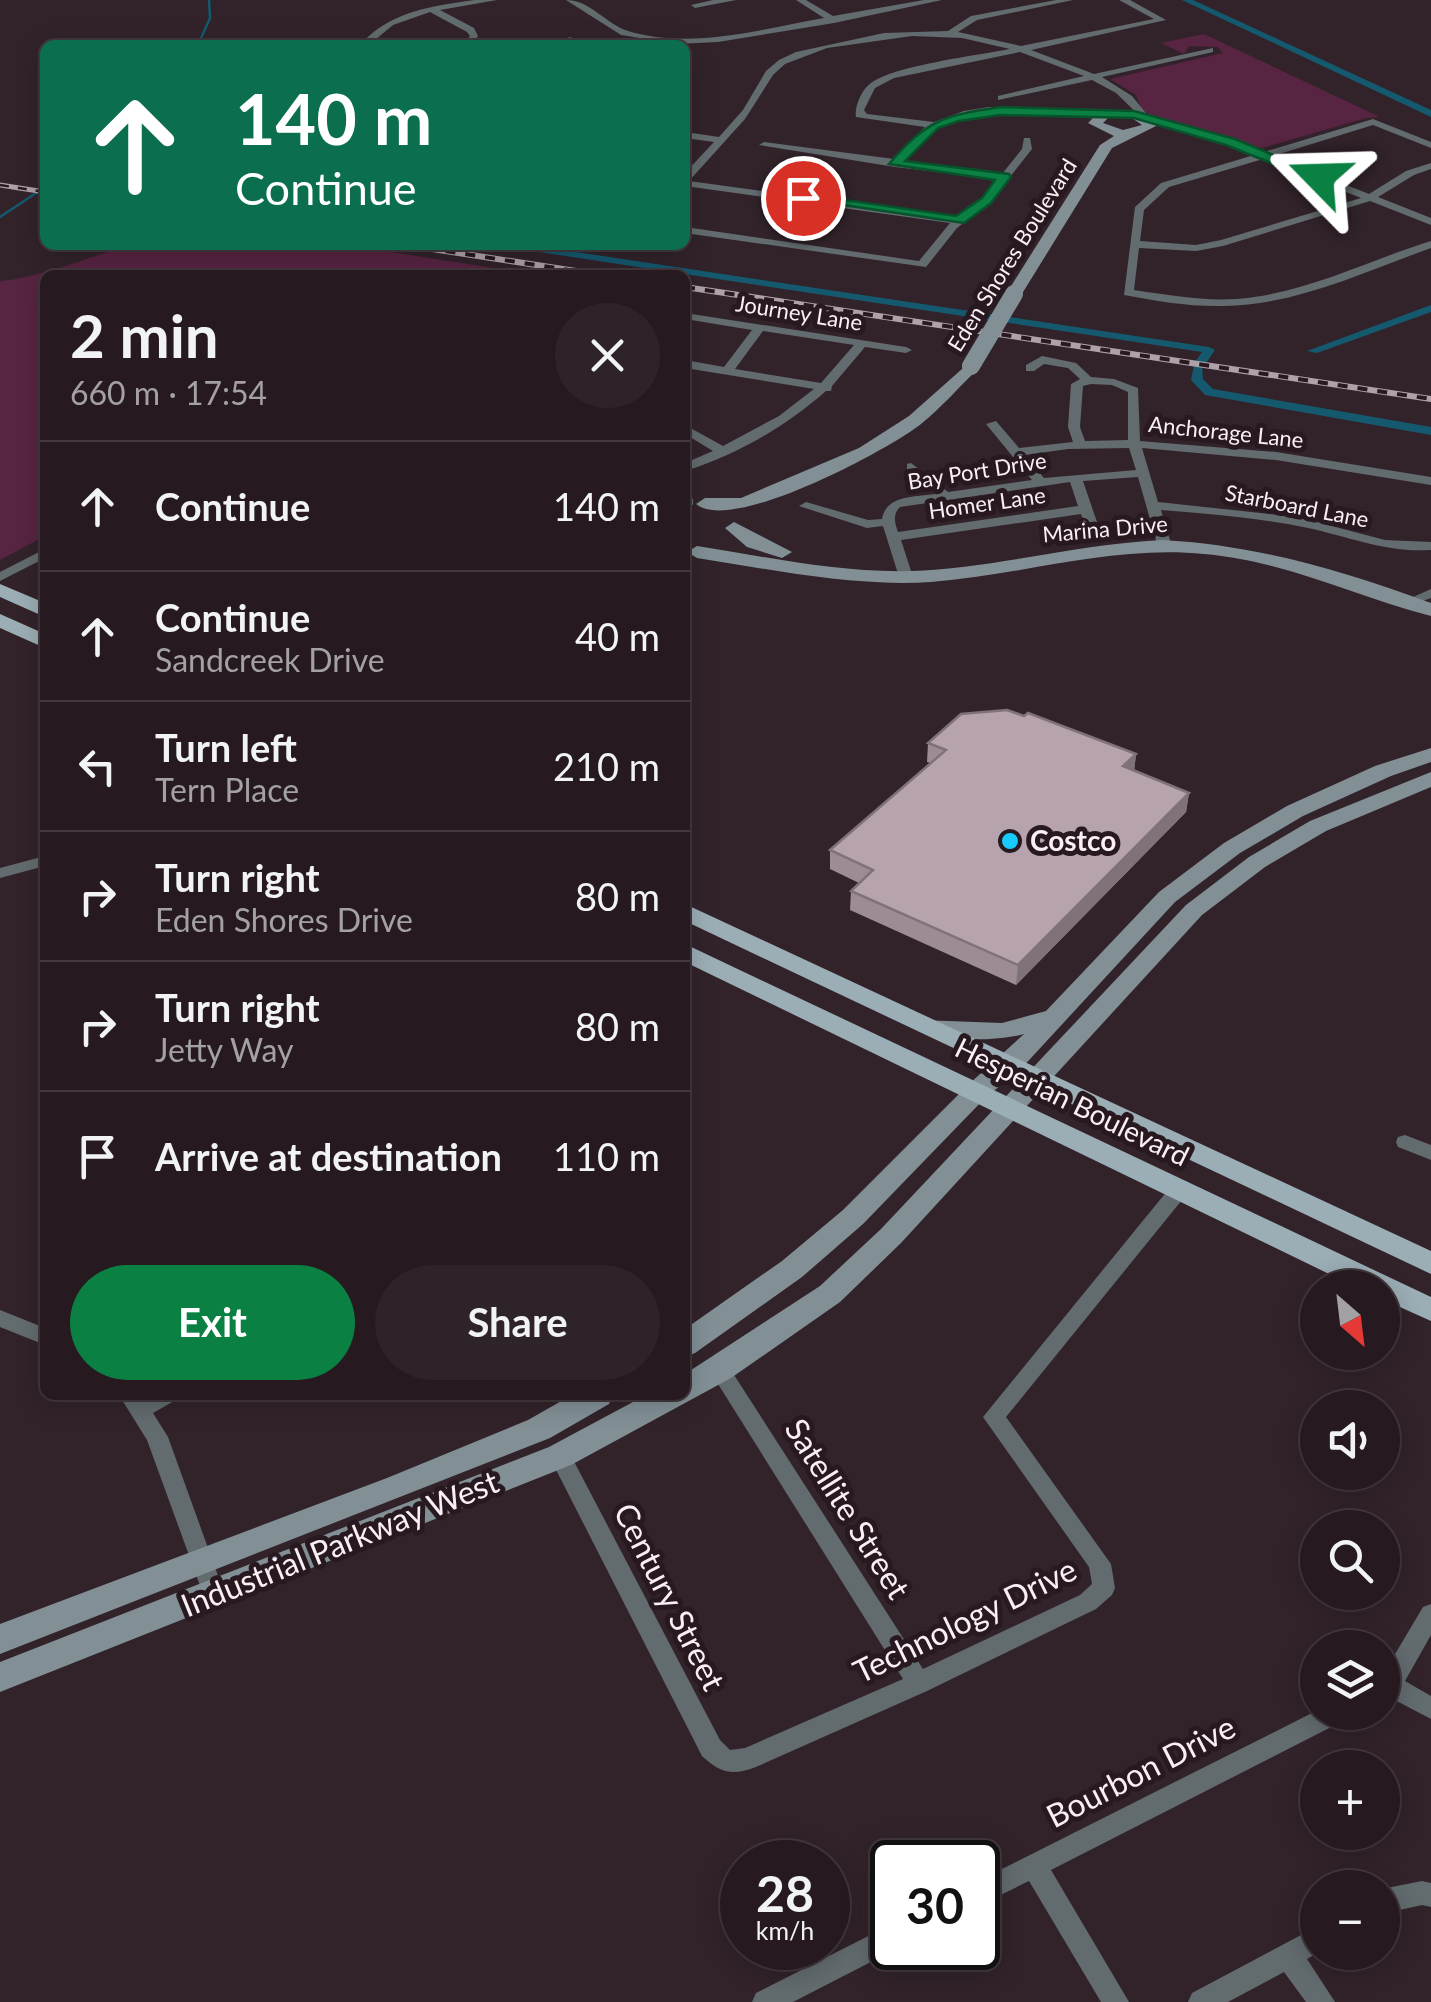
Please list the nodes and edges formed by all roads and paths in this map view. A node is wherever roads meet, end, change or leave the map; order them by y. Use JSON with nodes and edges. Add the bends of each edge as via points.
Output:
{"nodes":[{"id":1,"x":493,"y":0,"type":"edge"},
{"id":2,"x":570,"y":0,"type":"edge"},
{"id":3,"x":732,"y":0,"type":"edge"},
{"id":4,"x":800,"y":0,"type":"edge"},
{"id":5,"x":938,"y":0,"type":"edge"},
{"id":6,"x":1069,"y":0,"type":"edge"},
{"id":7,"x":1124,"y":0,"type":"edge"},
{"id":8,"x":913,"y":2,"type":"edge"},
{"id":9,"x":695,"y":5,"type":"dead end"},
{"id":10,"x":433,"y":10,"type":"junction"},
{"id":11,"x":834,"y":19,"type":"junction"},
{"id":12,"x":952,"y":32,"type":"junction"},
{"id":13,"x":866,"y":38,"type":"junction"},
{"id":14,"x":369,"y":40,"type":"edge"},
{"id":15,"x":471,"y":40,"type":"edge"},
{"id":16,"x":664,"y":40,"type":"edge"},
{"id":17,"x":690,"y":41,"type":"edge"},
{"id":18,"x":1026,"y":49,"type":"junction"},
{"id":19,"x":1210,"y":50,"type":"dead end"},
{"id":20,"x":1093,"y":76,"type":"junction"},
{"id":21,"x":1001,"y":98,"type":"dead end"},
{"id":22,"x":1131,"y":98,"type":"junction"},
{"id":23,"x":934,"y":126,"type":"junction"},
{"id":24,"x":1104,"y":126,"type":"junction"},
{"id":25,"x":1143,"y":126,"type":"junction"},
{"id":26,"x":690,"y":136,"type":"edge"},
{"id":27,"x":721,"y":140,"type":"junction"},
{"id":28,"x":1027,"y":140,"type":"dead end"},
{"id":29,"x":764,"y":145,"type":"dead end"},
{"id":30,"x":1431,"y":145,"type":"edge"},
{"id":31,"x":1260,"y":154,"type":"junction"},
{"id":32,"x":895,"y":164,"type":"junction"},
{"id":33,"x":1173,"y":165,"type":"dead end"},
{"id":34,"x":1431,"y":166,"type":"edge"},
{"id":35,"x":1194,"y":174,"type":"junction"},
{"id":36,"x":690,"y":175,"type":"edge"},
{"id":37,"x":1004,"y":177,"type":"junction"},
{"id":38,"x":690,"y":182,"type":"edge"},
{"id":39,"x":1370,"y":198,"type":"junction"},
{"id":40,"x":959,"y":220,"type":"junction"},
{"id":41,"x":1431,"y":222,"type":"edge"},
{"id":42,"x":690,"y":231,"type":"edge"},
{"id":43,"x":1134,"y":244,"type":"junction"},
{"id":44,"x":1431,"y":244,"type":"edge"},
{"id":45,"x":690,"y":317,"type":"edge"},
{"id":46,"x":760,"y":327,"type":"junction"},
{"id":47,"x":862,"y":343,"type":"junction"},
{"id":48,"x":906,"y":350,"type":"dead end"},
{"id":49,"x":690,"y":365,"type":"edge"},
{"id":50,"x":1030,"y":368,"type":"dead end"},
{"id":51,"x":727,"y":371,"type":"junction"},
{"id":52,"x":1087,"y":380,"type":"junction"},
{"id":53,"x":826,"y":388,"type":"junction"},
{"id":54,"x":992,"y":424,"type":"dead end"},
{"id":55,"x":690,"y":432,"type":"edge"},
{"id":56,"x":1079,"y":442,"type":"junction"},
{"id":57,"x":1134,"y":443,"type":"junction"},
{"id":58,"x":724,"y":452,"type":"junction"},
{"id":59,"x":1016,"y":452,"type":"junction"},
{"id":60,"x":690,"y":465,"type":"edge"},
{"id":61,"x":911,"y":467,"type":"dead end"},
{"id":62,"x":1143,"y":474,"type":"junction"},
{"id":63,"x":1075,"y":477,"type":"junction"},
{"id":64,"x":1431,"y":481,"type":"edge"},
{"id":65,"x":1040,"y":482,"type":"junction"},
{"id":66,"x":945,"y":496,"type":"junction"},
{"id":67,"x":691,"y":502,"type":"edge"},
{"id":68,"x":806,"y":506,"type":"dead end"},
{"id":69,"x":1154,"y":506,"type":"junction"},
{"id":70,"x":1086,"y":509,"type":"junction"},
{"id":71,"x":737,"y":517,"type":"junction"},
{"id":72,"x":1092,"y":528,"type":"dead end"},
{"id":73,"x":891,"y":529,"type":"junction"},
{"id":74,"x":40,"y":545,"type":"edge"},
{"id":75,"x":1431,"y":546,"type":"edge"},
{"id":76,"x":1165,"y":547,"type":"junction"},
{"id":77,"x":691,"y":552,"type":"edge"},
{"id":78,"x":40,"y":555,"type":"edge"},
{"id":79,"x":0,"y":566,"type":"edge"},
{"id":80,"x":858,"y":574,"type":"junction"},
{"id":81,"x":0,"y":577,"type":"edge"},
{"id":82,"x":906,"y":577,"type":"junction"},
{"id":83,"x":0,"y":590,"type":"edge"},
{"id":84,"x":1431,"y":593,"type":"edge"},
{"id":85,"x":1408,"y":602,"type":"junction"},
{"id":86,"x":40,"y":609,"type":"edge"},
{"id":87,"x":1431,"y":610,"type":"edge"},
{"id":88,"x":0,"y":620,"type":"edge"},
{"id":89,"x":1431,"y":621,"type":"edge"},
{"id":90,"x":40,"y":640,"type":"edge"},
{"id":91,"x":1431,"y":755,"type":"edge"},
{"id":92,"x":1431,"y":779,"type":"edge"},
{"id":93,"x":40,"y":862,"type":"edge"},
{"id":94,"x":0,"y":873,"type":"edge"},
{"id":95,"x":690,"y":914,"type":"edge"},
{"id":96,"x":690,"y":954,"type":"edge"},
{"id":97,"x":1055,"y":1016,"type":"junction"},
{"id":98,"x":929,"y":1026,"type":"junction"},
{"id":99,"x":1010,"y":1064,"type":"junction"},
{"id":100,"x":1039,"y":1078,"type":"junction"},
{"id":101,"x":977,"y":1091,"type":"junction"},
{"id":102,"x":1012,"y":1108,"type":"junction"},
{"id":103,"x":1405,"y":1142,"type":"dead end"},
{"id":104,"x":1431,"y":1153,"type":"edge"},
{"id":105,"x":1178,"y":1190,"type":"junction"},
{"id":106,"x":1431,"y":1263,"type":"edge"},
{"id":107,"x":1431,"y":1310,"type":"edge"},
{"id":108,"x":0,"y":1318,"type":"edge"},
{"id":109,"x":40,"y":1335,"type":"edge"},
{"id":110,"x":690,"y":1341,"type":"edge"},
{"id":111,"x":720,"y":1370,"type":"junction"},
{"id":112,"x":690,"y":1385,"type":"edge"},
{"id":113,"x":589,"y":1400,"type":"edge"},
{"id":114,"x":664,"y":1400,"type":"edge"},
{"id":115,"x":136,"y":1402,"type":"edge"},
{"id":116,"x":560,"y":1456,"type":"junction"},
{"id":117,"x":199,"y":1562,"type":"junction"},
{"id":118,"x":214,"y":1595,"type":"junction"},
{"id":119,"x":1431,"y":1614,"type":"edge"},
{"id":120,"x":0,"y":1640,"type":"edge"},
{"id":121,"x":1400,"y":1664,"type":"edge"},
{"id":122,"x":0,"y":1678,"type":"edge"},
{"id":123,"x":919,"y":1684,"type":"junction"},
{"id":124,"x":1400,"y":1694,"type":"edge"},
{"id":125,"x":1431,"y":1708,"type":"edge"},
{"id":126,"x":1300,"y":1730,"type":"edge"},
{"id":127,"x":726,"y":1762,"type":"joint"},
{"id":128,"x":1034,"y":1865,"type":"junction"},
{"id":129,"x":1000,"y":1883,"type":"edge"},
{"id":130,"x":1431,"y":1895,"type":"edge"},
{"id":131,"x":1400,"y":1898,"type":"edge"},
{"id":132,"x":870,"y":1948,"type":"edge"},
{"id":133,"x":1300,"y":1949,"type":"edge"},
{"id":134,"x":1288,"y":1956,"type":"junction"},
{"id":135,"x":764,"y":2002,"type":"edge"},
{"id":136,"x":1116,"y":2002,"type":"edge"},
{"id":137,"x":1201,"y":2002,"type":"edge"},
{"id":138,"x":1322,"y":2002,"type":"edge"}],
"edges":[{"from":1,"to":10,"type":"street"},
{"from":2,"to":16,"type":"street","via":[[624,34]]},
{"from":3,"to":9,"type":"street"},
{"from":4,"to":11,"type":"street"},
{"from":5,"to":8,"type":"street"},
{"from":6,"to":12,"type":"street","via":[[974,18]]},
{"from":7,"to":18,"type":"street","via":[[1162,20]]},
{"from":8,"to":11,"type":"street"},
{"from":10,"to":14,"type":"street","via":[[387,24]]},
{"from":10,"to":15,"type":"street","via":[[471,30]]},
{"from":11,"to":13,"type":"street"},
{"from":11,"to":17,"type":"street"},
{"from":12,"to":13,"type":"street"},
{"from":12,"to":18,"type":"street"},
{"from":13,"to":27,"type":"street","via":[[781,63]]},
{"from":18,"to":20,"type":"street"},
{"from":18,"to":23,"type":"street","via":[[882,79],[859,110]]},
{"from":19,"to":20,"type":"street"},
{"from":20,"to":21,"type":"street"},
{"from":20,"to":22,"type":"street"},
{"from":22,"to":24,"type":"street"},
{"from":22,"to":25,"type":"street"},
{"from":23,"to":24,"type":"street","via":[[1000,111],[1065,115]]},
{"from":23,"to":32,"type":"street"},
{"from":24,"to":25,"type":"main road","name":"Eden Shores Boulevard"},
{"from":24,"to":25,"type":"main road"},
{"from":24,"to":71,"type":"main road","name":"Eden Shores Boulevard","bridge":true,"via":[[1014,294],[946,394],[900,430]]},
{"from":25,"to":31,"type":"street","via":[[1221,139]]},
{"from":26,"to":27,"type":"street"},
{"from":27,"to":36,"type":"street"},
{"from":28,"to":37,"type":"street","via":[[1028,149]]},
{"from":29,"to":32,"type":"street"},
{"from":30,"to":31,"type":"street","via":[[1373,122]]},
{"from":31,"to":35,"type":"street"},
{"from":31,"to":39,"type":"street"},
{"from":32,"to":37,"type":"street"},
{"from":33,"to":35,"type":"street"},
{"from":34,"to":39,"type":"street"},
{"from":35,"to":43,"type":"street","via":[[1165,185],[1139,209]]},
{"from":37,"to":40,"type":"street"},
{"from":38,"to":40,"type":"street"},
{"from":39,"to":41,"type":"street"},
{"from":39,"to":43,"type":"street","via":[[1223,244]]},
{"from":40,"to":42,"type":"street","via":[[922,265]]},
{"from":43,"to":44,"type":"street","via":[[1128,293],[1219,303],[1284,294]]},
{"from":45,"to":46,"type":"street","name":"Journey Lane"},
{"from":46,"to":47,"type":"street","name":"Journey Lane"},
{"from":46,"to":51,"type":"street"},
{"from":47,"to":48,"type":"street","name":"Journey Lane"},
{"from":47,"to":53,"type":"street"},
{"from":49,"to":51,"type":"street"},
{"from":50,"to":52,"type":"street","via":[[1038,360],[1068,363]]},
{"from":51,"to":53,"type":"street"},
{"from":52,"to":56,"type":"street","via":[[1076,386]]},
{"from":52,"to":57,"type":"street","via":[[1134,391]]},
{"from":53,"to":58,"type":"street"},
{"from":54,"to":59,"type":"street"},
{"from":55,"to":58,"type":"street"},
{"from":56,"to":57,"type":"street","name":"Anchorage Lane"},
{"from":56,"to":59,"type":"street","name":"Anchorage Lane"},
{"from":57,"to":62,"type":"street"},
{"from":57,"to":64,"type":"street","name":"Anchorage Lane","via":[[1220,447]]},
{"from":58,"to":60,"type":"street"},
{"from":59,"to":65,"type":"street"},
{"from":61,"to":66,"type":"street"},
{"from":62,"to":63,"type":"street","name":"Bay Port Drive"},
{"from":62,"to":69,"type":"street"},
{"from":63,"to":65,"type":"street","name":"Bay Port Drive"},
{"from":63,"to":70,"type":"street","name":"Homer Lane"},
{"from":65,"to":66,"type":"street","name":"Bay Port Drive"},
{"from":66,"to":73,"type":"street","name":"Bay Port Drive","via":[[896,504],[889,512]]},
{"from":67,"to":71,"type":"main road","name":"Marina Drive"},
{"from":68,"to":73,"type":"street","name":"Homer Lane"},
{"from":69,"to":75,"type":"street","name":"Starboard Lane","via":[[1311,524],[1398,549]]},
{"from":69,"to":76,"type":"street"},
{"from":70,"to":72,"type":"street","name":"Homer Lane"},
{"from":70,"to":73,"type":"street","name":"Homer Lane"},
{"from":71,"to":77,"type":"main road","name":"Eden Shores Boulevard","via":[[723,543]]},
{"from":71,"to":80,"type":"main road","name":"Marina Drive","via":[[754,543]]},
{"from":73,"to":82,"type":"street"},
{"from":74,"to":79,"type":"street"},
{"from":76,"to":82,"type":"main road","name":"Marina Drive"},
{"from":76,"to":85,"type":"main road","name":"Marina Drive","via":[[1288,561]]},
{"from":77,"to":80,"type":"main road","name":"Marina Drive","via":[[814,574]]},
{"from":78,"to":81,"type":"street"},
{"from":80,"to":82,"type":"main road","name":"Marina Drive"},
{"from":83,"to":86,"type":"main road"},
{"from":84,"to":85,"type":"street"},
{"from":85,"to":87,"type":"main road","name":"Marina Drive"},
{"from":85,"to":89,"type":"main road","name":"Marina Drive"},
{"from":88,"to":90,"type":"main road"},
{"from":91,"to":97,"type":"main road","via":[[1294,811],[1232,848],[1166,897]]},
{"from":92,"to":100,"type":"main road","via":[[1318,826],[1194,910]]},
{"from":93,"to":94,"type":"street"},
{"from":95,"to":98,"type":"main road","name":"Hesperian Boulevard"},
{"from":96,"to":101,"type":"main road","name":"Hesperian Boulevard"},
{"from":97,"to":98,"type":"main road","via":[[1002,1032]]},
{"from":97,"to":99,"type":"main road"},
{"from":98,"to":99,"type":"main road","name":"Hesperian Boulevard"},
{"from":99,"to":100,"type":"main road","name":"Hesperian Boulevard"},
{"from":99,"to":101,"type":"main road"},
{"from":100,"to":102,"type":"main road"},
{"from":100,"to":106,"type":"main road","name":"Hesperian Boulevard"},
{"from":101,"to":102,"type":"main road","name":"Hesperian Boulevard"},
{"from":101,"to":110,"type":"main road","via":[[792,1270]]},
{"from":102,"to":105,"type":"main road","name":"Hesperian Boulevard"},
{"from":102,"to":111,"type":"main road","via":[[830,1294]]},
{"from":103,"to":104,"type":"street"},
{"from":105,"to":107,"type":"main road","name":"Hesperian Boulevard"},
{"from":105,"to":123,"type":"street","name":"Technology Drive","via":[[994,1417],[1100,1564],[1104,1588],[1088,1602]]},
{"from":108,"to":109,"type":"street"},
{"from":111,"to":112,"type":"main road"},
{"from":111,"to":123,"type":"street","name":"Satellite Street"},
{"from":113,"to":117,"type":"main road","name":"Industrial Parkway West","via":[[398,1487]]},
{"from":114,"to":116,"type":"main road","name":"Industrial Parkway West"},
{"from":115,"to":117,"type":"street","via":[[156,1437]]},
{"from":116,"to":118,"type":"main road","name":"Industrial Parkway West"},
{"from":116,"to":127,"type":"street","name":"Century Street","via":[[710,1748]]},
{"from":117,"to":118,"type":"street"},
{"from":117,"to":120,"type":"main road","name":"Industrial Parkway West"},
{"from":118,"to":122,"type":"main road","name":"Industrial Parkway West"},
{"from":119,"to":121,"type":"street"},
{"from":123,"to":127,"type":"street","name":"Technology Drive","via":[[747,1760]]},
{"from":124,"to":125,"type":"street"},
{"from":126,"to":128,"type":"street","name":"Bourbon Drive"},
{"from":128,"to":129,"type":"street","name":"Bourbon Drive"},
{"from":128,"to":136,"type":"street"},
{"from":130,"to":131,"type":"street"},
{"from":132,"to":135,"type":"street"},
{"from":133,"to":134,"type":"street"},
{"from":134,"to":137,"type":"street"},
{"from":134,"to":138,"type":"street"}]}
